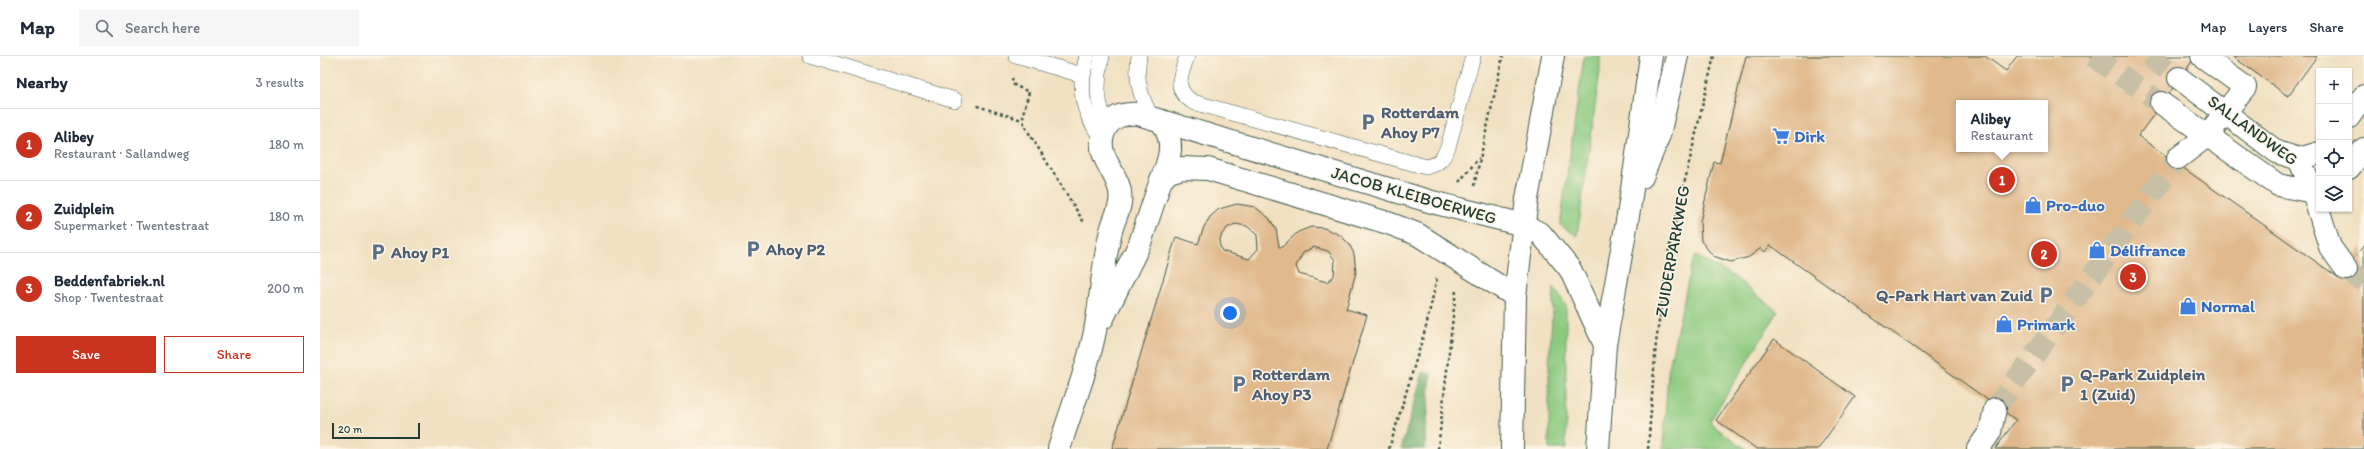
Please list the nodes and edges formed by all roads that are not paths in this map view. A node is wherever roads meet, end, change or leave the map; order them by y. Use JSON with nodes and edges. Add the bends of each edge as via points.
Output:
{"nodes":[{"id":1,"x":810,"y":56,"type":"edge"},
{"id":2,"x":1017,"y":56,"type":"edge"},
{"id":3,"x":1087,"y":56,"type":"edge"},
{"id":4,"x":1102,"y":56,"type":"edge"},
{"id":5,"x":1139,"y":56,"type":"edge"},
{"id":6,"x":1187,"y":56,"type":"edge"},
{"id":7,"x":1473,"y":56,"type":"edge"},
{"id":8,"x":1553,"y":56,"type":"edge"},
{"id":9,"x":1651,"y":56,"type":"edge"},
{"id":10,"x":1677,"y":56,"type":"edge"},
{"id":11,"x":2202,"y":56,"type":"edge"},
{"id":12,"x":1082,"y":75,"type":"junction"},
{"id":13,"x":2180,"y":78,"type":"tunnel mouth"},
{"id":14,"x":2364,"y":96,"type":"edge"},
{"id":15,"x":955,"y":100,"type":"road end"},
{"id":16,"x":2161,"y":103,"type":"tunnel mouth"},
{"id":17,"x":2226,"y":111,"type":"junction"},
{"id":18,"x":2352,"y":114,"type":"edge"},
{"id":19,"x":1157,"y":120,"type":"junction"},
{"id":20,"x":1104,"y":133,"type":"junction"},
{"id":21,"x":2207,"y":136,"type":"junction"},
{"id":22,"x":2364,"y":149,"type":"edge"},
{"id":23,"x":2309,"y":156,"type":"edge"},
{"id":24,"x":2178,"y":158,"type":"tunnel mouth"},
{"id":25,"x":2352,"y":164,"type":"edge"},
{"id":26,"x":1161,"y":180,"type":"junction"},
{"id":27,"x":2316,"y":191,"type":"edge"},
{"id":28,"x":1629,"y":210,"type":"junction"},
{"id":29,"x":2321,"y":212,"type":"edge"},
{"id":30,"x":1524,"y":224,"type":"junction"},
{"id":31,"x":2346,"y":269,"type":"tunnel mouth"},
{"id":32,"x":1515,"y":296,"type":"junction"},
{"id":33,"x":1093,"y":337,"type":"junction"},
{"id":34,"x":1605,"y":345,"type":"junction"},
{"id":35,"x":1995,"y":409,"type":"tunnel mouth"},
{"id":36,"x":1059,"y":449,"type":"edge"},
{"id":37,"x":1512,"y":449,"type":"edge"},
{"id":38,"x":1598,"y":449,"type":"edge"},
{"id":39,"x":1978,"y":449,"type":"edge"}],
"edges":[{"from":1,"to":15,"type":"lane"},
{"from":2,"to":12,"type":"lane"},
{"from":3,"to":12,"type":"lane"},
{"from":4,"to":20,"type":"lane","via":[[1098,79],[1098,103]]},
{"from":5,"to":19,"type":"lane","via":[[1137,66],[1140,95]]},
{"from":6,"to":7,"type":"lane","via":[[1179,86],[1183,95],[1193,102],[1426,167],[1435,165],[1443,159],[1448,148]]},
{"from":8,"to":30,"type":"street"},
{"from":9,"to":28,"type":"street"},
{"from":10,"to":28,"type":"street","via":[[1659,135]]},
{"from":11,"to":17,"type":"street","via":[[2245,87]]},
{"from":12,"to":20,"type":"lane","via":[[1084,107],[1090,122]]},
{"from":13,"to":17,"type":"street","name":"SALLANDWEG"},
{"from":14,"to":18,"type":"street"},
{"from":16,"to":21,"type":"street","name":"SALLANDWEG"},
{"from":17,"to":21,"type":"street"},
{"from":17,"to":23,"type":"street","name":"SALLANDWEG","via":[[2277,152]]},
{"from":19,"to":20,"type":"street","name":"JACOB KLEIBOERWEG","via":[[1126,113],[1110,122]]},
{"from":19,"to":26,"type":"street","via":[[1170,137],[1172,148]]},
{"from":19,"to":30,"type":"street","name":"JACOB KLEIBOERWEG","via":[[1453,207]]},
{"from":20,"to":33,"type":"street","via":[[1102,154],[1120,188],[1120,203],[1110,234]]},
{"from":21,"to":24,"type":"street"},
{"from":21,"to":27,"type":"street","name":"SALLANDWEG","via":[[2278,185]]},
{"from":22,"to":25,"type":"street"},
{"from":23,"to":27,"type":"street","name":"SALLANDWEG"},
{"from":26,"to":32,"type":"street","name":"JACOB KLEIBOERWEG","via":[[1169,172],[1182,168],[1208,169],[1388,223],[1417,234]]},
{"from":26,"to":33,"type":"street","via":[[1140,243]]},
{"from":28,"to":34,"type":"street"},
{"from":29,"to":31,"type":"street","name":"SALLANDWEG","via":[[2330,247]]},
{"from":30,"to":32,"type":"street"},
{"from":30,"to":34,"type":"street","name":"JACOB KLEIBOERWEG","via":[[1541,234],[1570,269]]},
{"from":32,"to":37,"type":"street"},
{"from":33,"to":36,"type":"street"},
{"from":34,"to":38,"type":"street"},
{"from":35,"to":39,"type":"street","via":[[1990,432]]}]}
